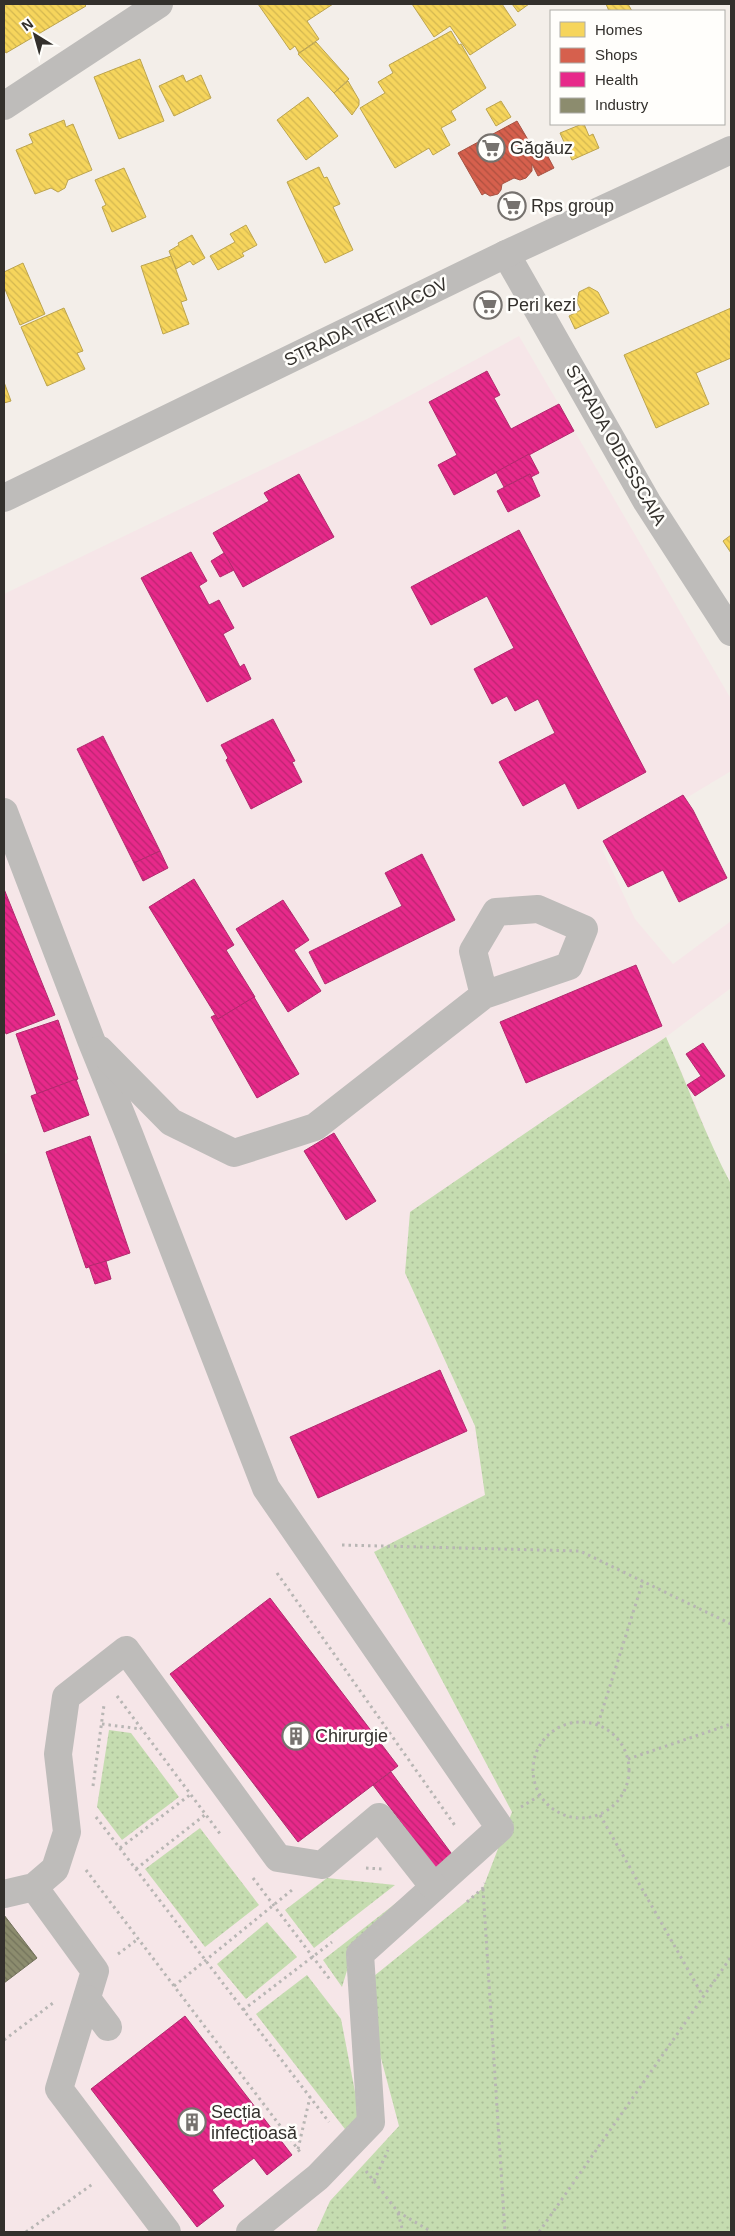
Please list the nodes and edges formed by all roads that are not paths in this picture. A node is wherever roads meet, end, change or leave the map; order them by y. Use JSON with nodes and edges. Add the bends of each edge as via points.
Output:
{"nodes":[{"id":1,"x":159,"y":4,"type":"edge"},
{"id":2,"x":4,"y":106,"type":"edge"},
{"id":3,"x":731,"y":150,"type":"edge"},
{"id":4,"x":506,"y":254,"type":"junction"},
{"id":5,"x":4,"y":498,"type":"edge"},
{"id":6,"x":731,"y":632,"type":"edge"},
{"id":7,"x":4,"y":812,"type":"edge"},
{"id":8,"x":484,"y":995,"type":"dead end"},
{"id":9,"x":91,"y":1040,"type":"junction"},
{"id":10,"x":428,"y":1879,"type":"junction"},
{"id":11,"x":34,"y":1887,"type":"junction"},
{"id":12,"x":4,"y":1894,"type":"edge"},
{"id":13,"x":87,"y":1999,"type":"junction"},
{"id":14,"x":108,"y":2027,"type":"dead end"},
{"id":15,"x":167,"y":2232,"type":"edge"},
{"id":16,"x":250,"y":2232,"type":"edge"}],
"edges":[{"from":1,"to":2,"type":"street"},
{"from":3,"to":4,"type":"street","name":"STRADA TRETIACOV"},
{"from":4,"to":5,"type":"street","name":"STRADA TRETIACOV"},
{"from":4,"to":6,"type":"street","name":"STRADA ODESSCAIA","via":[[647,502]]},
{"from":7,"to":9,"type":"street"},
{"from":8,"to":9,"type":"street","via":[[315,1127],[234,1153],[171,1122]]},
{"from":9,"to":10,"type":"street","via":[[266,1488],[500,1828]]},
{"from":10,"to":11,"type":"street","via":[[379,1818],[322,1865],[278,1858],[126,1650],[66,1696],[58,1754],[67,1832],[56,1869]]},
{"from":10,"to":16,"type":"street","via":[[360,1954],[370,2122],[318,2177]]},
{"from":11,"to":12,"type":"street"},
{"from":11,"to":13,"type":"street","via":[[95,1971]]},
{"from":13,"to":14,"type":"street"},
{"from":13,"to":15,"type":"street","via":[[59,2089]]}]}
